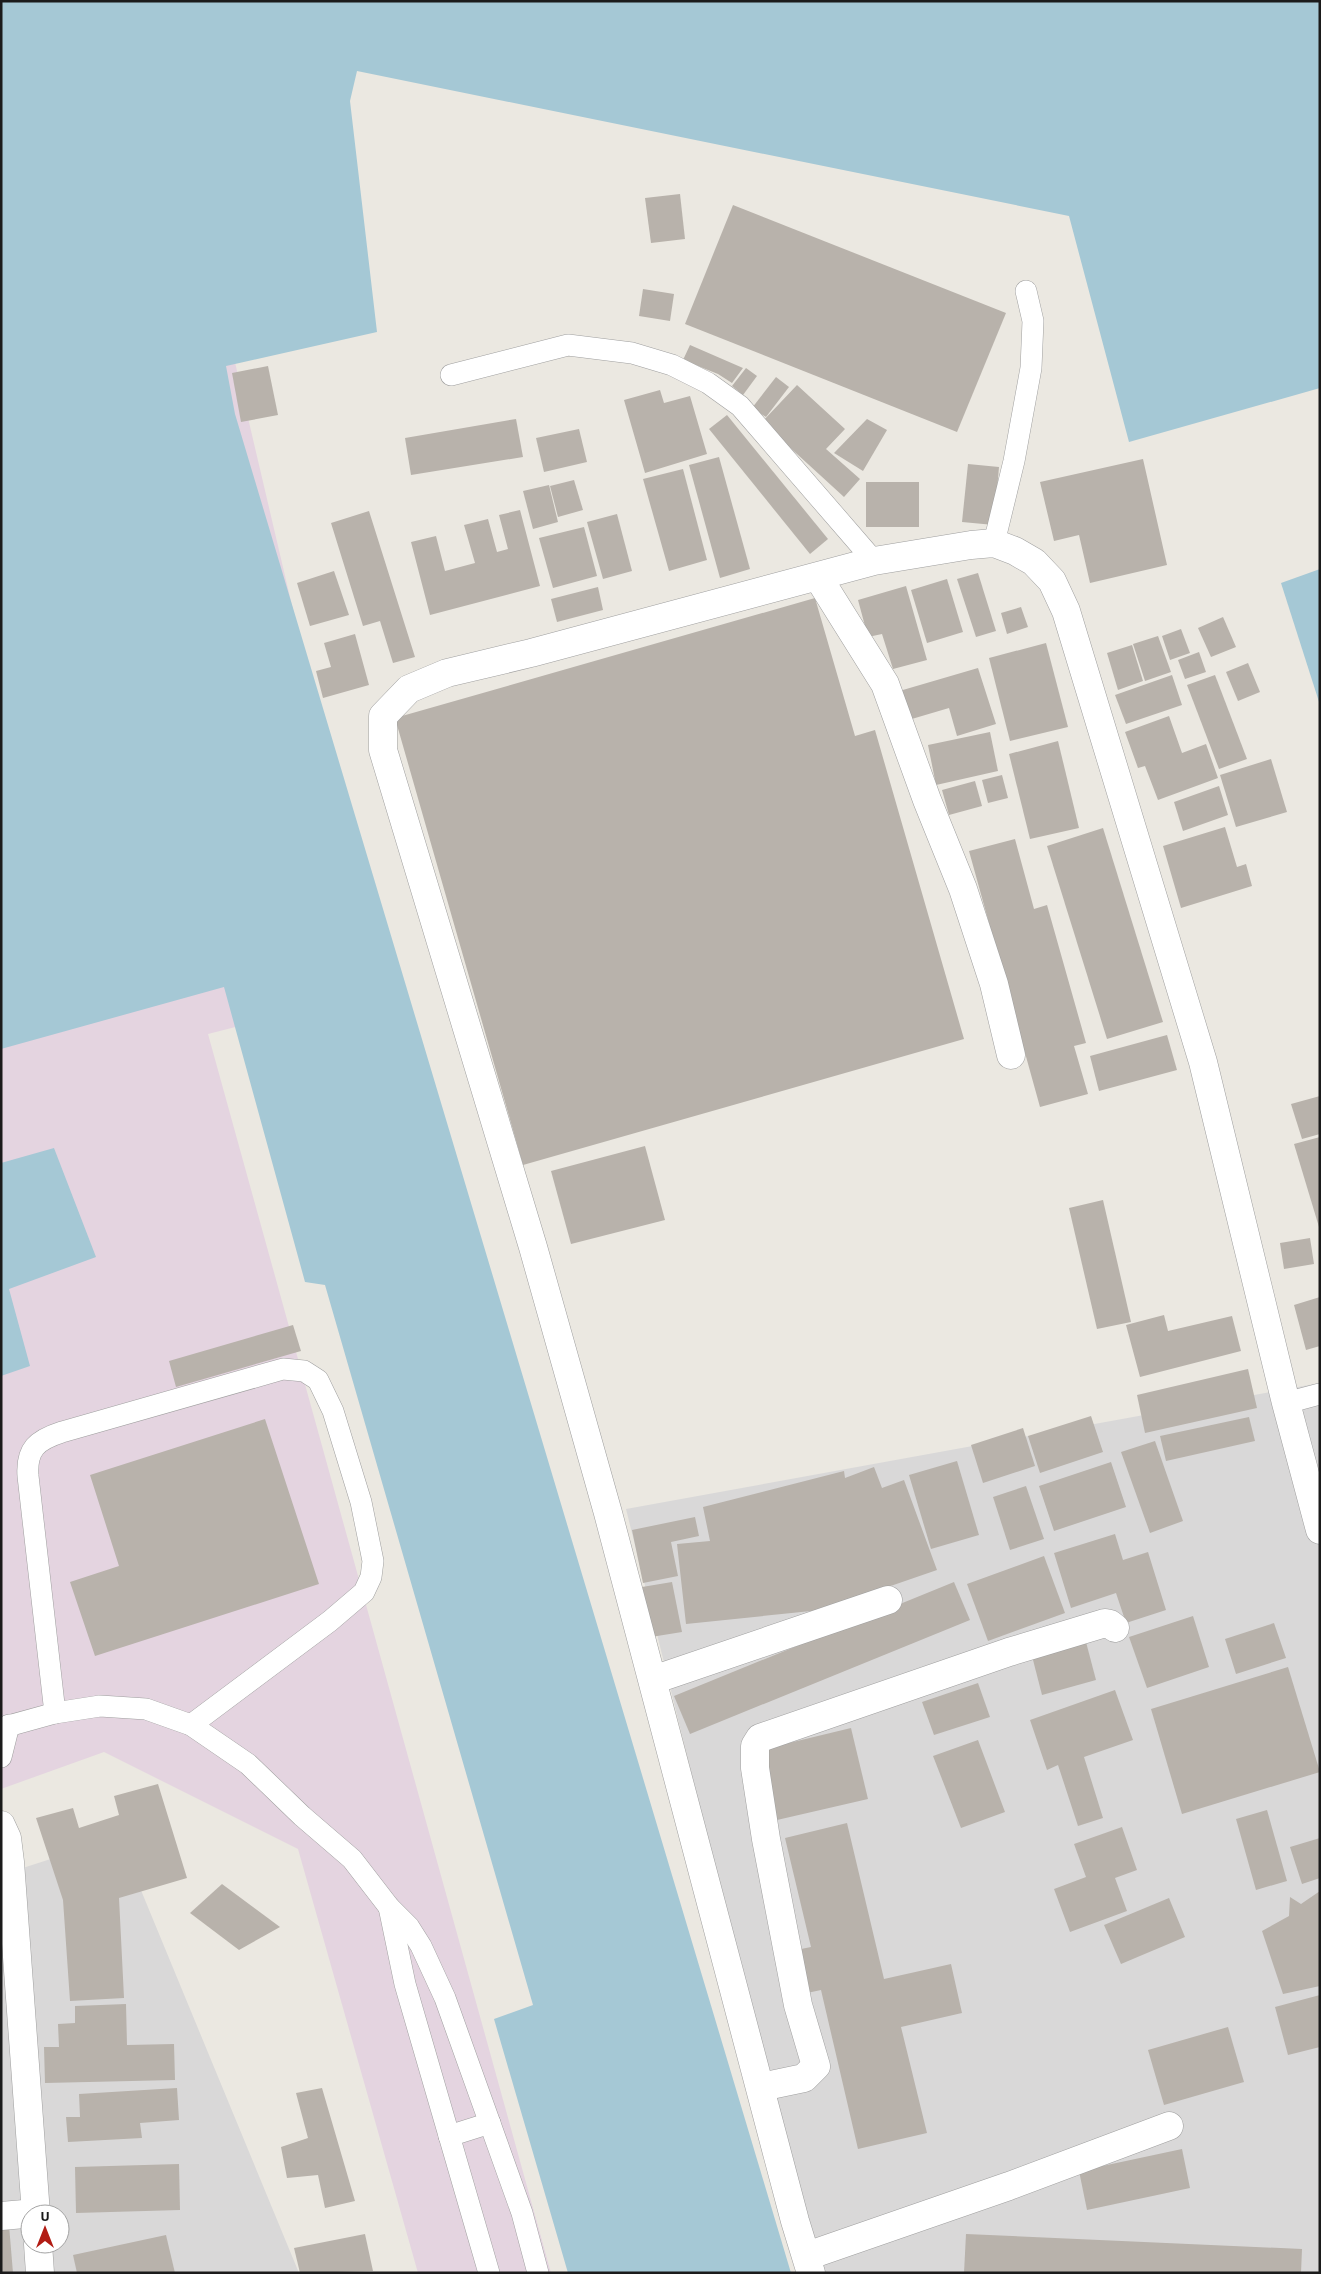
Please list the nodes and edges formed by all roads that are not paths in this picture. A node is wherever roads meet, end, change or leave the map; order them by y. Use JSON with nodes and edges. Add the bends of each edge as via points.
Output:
{"nodes":[{"id":1,"x":1026,"y":290,"type":"dead end"},
{"id":2,"x":451,"y":375,"type":"dead end"},
{"id":3,"x":994,"y":543,"type":"junction"},
{"id":4,"x":874,"y":561,"type":"junction"},
{"id":5,"x":818,"y":577,"type":"junction"},
{"id":6,"x":1011,"y":1055,"type":"dead end"},
{"id":7,"x":1320,"y":1394,"type":"edge"},
{"id":8,"x":1286,"y":1403,"type":"junction"},
{"id":9,"x":1320,"y":1530,"type":"edge"},
{"id":10,"x":888,"y":1600,"type":"dead end"},
{"id":11,"x":1114,"y":1628,"type":"dead end"},
{"id":12,"x":653,"y":1680,"type":"junction"},
{"id":13,"x":55,"y":1713,"type":"junction"},
{"id":14,"x":191,"y":1725,"type":"junction"},
{"id":15,"x":5,"y":1726,"type":"edge"},
{"id":16,"x":1,"y":1757,"type":"edge"},
{"id":17,"x":1,"y":1825,"type":"edge"},
{"id":18,"x":389,"y":1906,"type":"junction"},
{"id":19,"x":761,"y":2087,"type":"junction"},
{"id":20,"x":490,"y":2123,"type":"junction"},
{"id":21,"x":1169,"y":2126,"type":"dead end"},
{"id":22,"x":450,"y":2136,"type":"junction"},
{"id":23,"x":35,"y":2204,"type":"edge"},
{"id":24,"x":20,"y":2215,"type":"edge"},
{"id":25,"x":1,"y":2216,"type":"edge"},
{"id":26,"x":39,"y":2254,"type":"edge"},
{"id":27,"x":809,"y":2264,"type":"edge"},
{"id":28,"x":40,"y":2273,"type":"edge"},
{"id":29,"x":489,"y":2273,"type":"edge"},
{"id":30,"x":538,"y":2273,"type":"edge"}],
"edges":[{"from":1,"to":3,"type":"lane","via":[[1033,321],[1031,368],[1014,461]]},
{"from":2,"to":4,"type":"lane","via":[[568,345],[632,353],[672,365],[708,383],[740,406]]},
{"from":3,"to":4,"type":"street"},
{"from":3,"to":8,"type":"street","via":[[1034,562],[1052,581],[1066,611],[1203,1062]]},
{"from":4,"to":5,"type":"street"},
{"from":5,"to":6,"type":"street","via":[[885,684],[963,889],[994,984]]},
{"from":5,"to":12,"type":"street","via":[[447,673],[409,688],[383,716],[383,750],[533,1247]]},
{"from":7,"to":8,"type":"lane"},
{"from":8,"to":9,"type":"street"},
{"from":10,"to":12,"type":"street"},
{"from":11,"to":19,"type":"street","via":[[1105,1623],[1009,1652],[760,1738],[755,1746],[755,1768],[766,1839],[798,2005],[816,2066],[804,2078]]},
{"from":12,"to":19,"type":"street"},
{"from":13,"to":14,"type":"lane","via":[[100,1706],[146,1709]]},
{"from":13,"to":14,"type":"lane","via":[[26,1460],[33,1448],[44,1438],[283,1369],[304,1371],[318,1380],[333,1411],[362,1502],[372,1561],[371,1577],[364,1592],[330,1621]]},
{"from":13,"to":15,"type":"lane"},
{"from":14,"to":18,"type":"lane","via":[[248,1764],[352,1859]]},
{"from":15,"to":16,"type":"lane"},
{"from":17,"to":23,"type":"street","via":[[7,1838],[10,1862]]},
{"from":18,"to":20,"type":"lane","via":[[409,1927],[431,1966]]},
{"from":18,"to":22,"type":"lane","via":[[404,1984]]},
{"from":19,"to":27,"type":"street"},
{"from":20,"to":22,"type":"lane"},
{"from":20,"to":30,"type":"lane","via":[[522,2213]]},
{"from":21,"to":27,"type":"street"},
{"from":22,"to":29,"type":"lane"},
{"from":24,"to":25,"type":"street"},
{"from":26,"to":28,"type":"street"}]}
